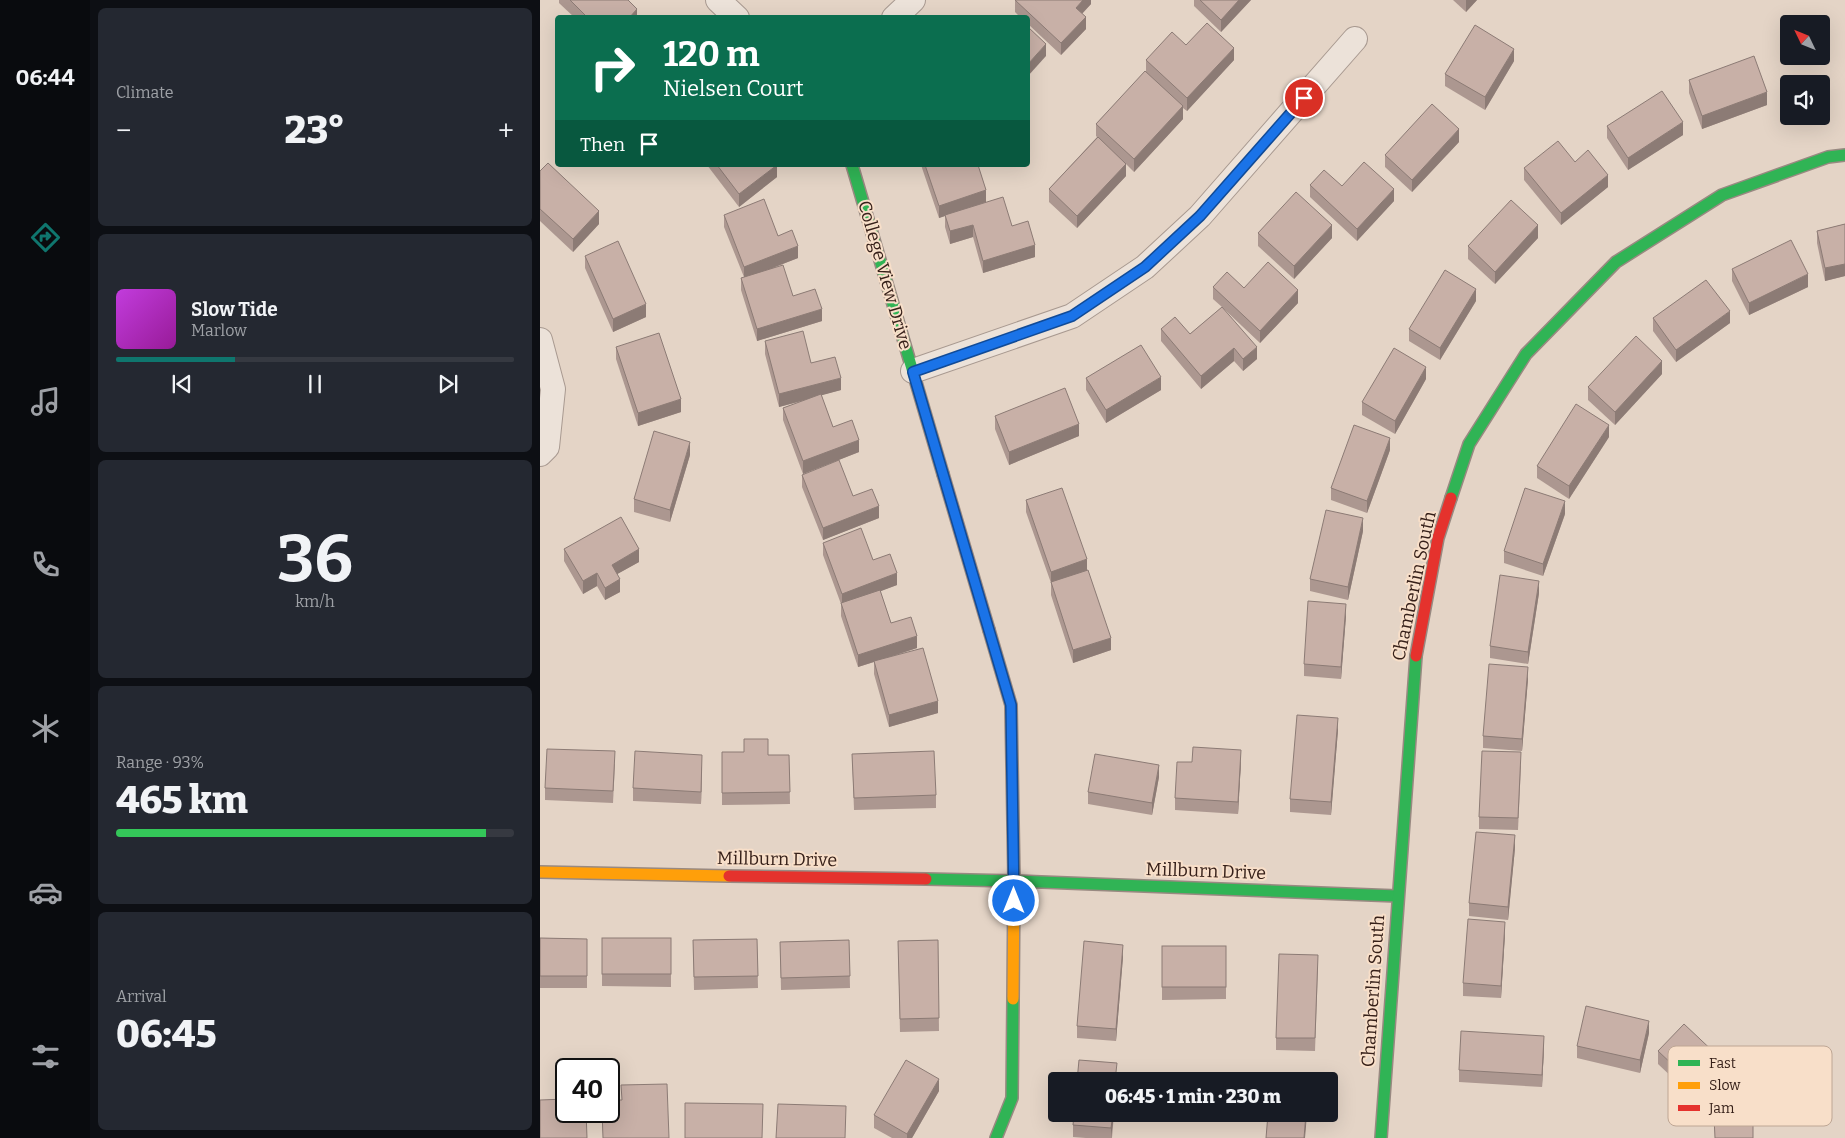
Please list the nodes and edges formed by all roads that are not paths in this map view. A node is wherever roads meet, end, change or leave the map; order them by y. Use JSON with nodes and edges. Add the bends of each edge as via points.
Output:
{"nodes":[{"id":1,"x":718,"y":0,"type":"edge"},
{"id":2,"x":913,"y":0,"type":"edge"},
{"id":3,"x":734,"y":15,"type":"edge"},
{"id":4,"x":897,"y":15,"type":"edge"},
{"id":5,"x":1355,"y":40,"type":"dead end"},
{"id":6,"x":1845,"y":154,"type":"edge"},
{"id":7,"x":853,"y":167,"type":"edge"},
{"id":8,"x":540,"y":340,"type":"edge"},
{"id":9,"x":913,"y":372,"type":"junction"},
{"id":10,"x":540,"y":454,"type":"edge"},
{"id":11,"x":540,"y":872,"type":"edge"},
{"id":12,"x":1014,"y":881,"type":"junction"},
{"id":13,"x":1397,"y":896,"type":"junction"},
{"id":14,"x":996,"y":1138,"type":"edge"},
{"id":15,"x":1381,"y":1138,"type":"edge"}],
"edges":[{"from":1,"to":3,"type":"street"},
{"from":2,"to":4,"type":"street"},
{"from":5,"to":9,"type":"street","via":[[1200,216],[1145,267],[1072,316]]},
{"from":6,"to":13,"type":"street","name":"Chamberlin South","via":[[1828,157],[1722,195],[1616,262],[1526,354],[1469,444],[1438,538],[1414,662]]},
{"from":7,"to":9,"type":"street","name":"College View Drive"},
{"from":8,"to":10,"type":"street","via":[[553,389],[547,448]]},
{"from":9,"to":12,"type":"street","name":"College View Drive","via":[[1011,705]]},
{"from":11,"to":12,"type":"street","name":"Millburn Drive"},
{"from":12,"to":13,"type":"street","name":"Millburn Drive"},
{"from":12,"to":14,"type":"street","via":[[1012,1098]]},
{"from":13,"to":15,"type":"street","name":"Chamberlin South"}]}
